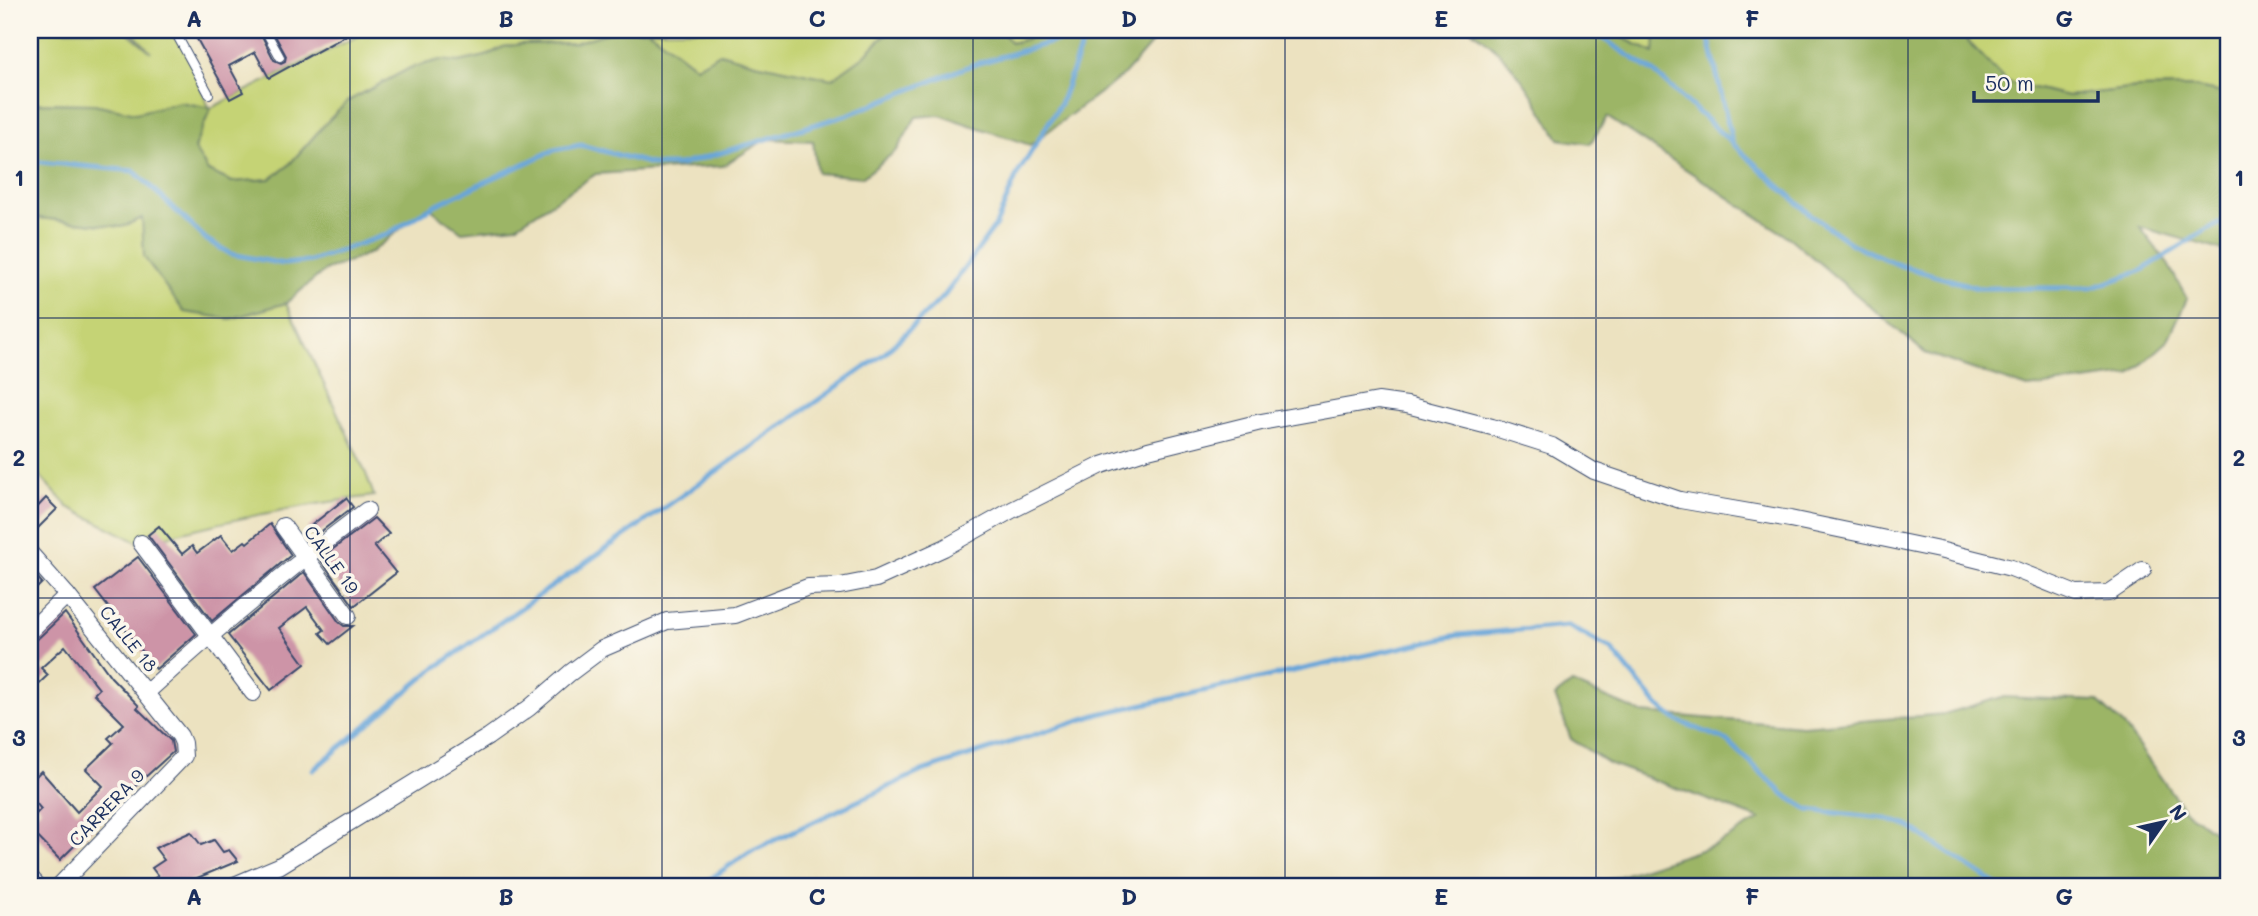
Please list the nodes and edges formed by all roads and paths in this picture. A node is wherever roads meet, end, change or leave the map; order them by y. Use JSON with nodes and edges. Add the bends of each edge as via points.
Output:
{"nodes":[{"id":1,"x":174,"y":30,"type":"edge"},
{"id":2,"x":265,"y":30,"type":"edge"},
{"id":3,"x":280,"y":57,"type":"dead end"},
{"id":4,"x":209,"y":94,"type":"dead end"},
{"id":5,"x":367,"y":510,"type":"dead end"},
{"id":6,"x":283,"y":526,"type":"dead end"},
{"id":7,"x":141,"y":543,"type":"dead end"},
{"id":8,"x":30,"y":553,"type":"edge"},
{"id":9,"x":306,"y":556,"type":"junction"},
{"id":10,"x":2143,"y":570,"type":"dead end"},
{"id":11,"x":67,"y":594,"type":"junction"},
{"id":12,"x":348,"y":616,"type":"dead end"},
{"id":13,"x":30,"y":631,"type":"edge"},
{"id":14,"x":209,"y":635,"type":"junction"},
{"id":15,"x":146,"y":693,"type":"junction"},
{"id":16,"x":253,"y":693,"type":"dead end"},
{"id":17,"x":184,"y":756,"type":"joint"},
{"id":18,"x":30,"y":877,"type":"edge"},
{"id":19,"x":38,"y":886,"type":"edge"},
{"id":20,"x":59,"y":886,"type":"edge"},
{"id":21,"x":232,"y":886,"type":"edge"}],
"edges":[{"from":1,"to":4,"type":"lane"},
{"from":2,"to":3,"type":"lane"},
{"from":5,"to":9,"type":"street"},
{"from":6,"to":9,"type":"street","name":"CALLE 19"},
{"from":7,"to":14,"type":"street"},
{"from":8,"to":11,"type":"street","name":"CALLE 18"},
{"from":9,"to":12,"type":"street","name":"CALLE 19"},
{"from":9,"to":14,"type":"street"},
{"from":10,"to":21,"type":"street","via":[[2109,593],[2076,594],[2011,568],[1939,550],[1680,500],[1594,471],[1552,446],[1378,401],[1261,422],[1102,465],[876,579],[808,587],[735,615],[667,621],[602,649],[488,737],[279,866]]},
{"from":11,"to":13,"type":"street"},
{"from":11,"to":15,"type":"street","name":"CALLE 18"},
{"from":14,"to":15,"type":"street"},
{"from":14,"to":16,"type":"street"},
{"from":15,"to":17,"type":"street","name":"CALLE 18","via":[[180,736]]},
{"from":17,"to":20,"type":"street","name":"CARRERA 9"},
{"from":18,"to":19,"type":"street"}]}
